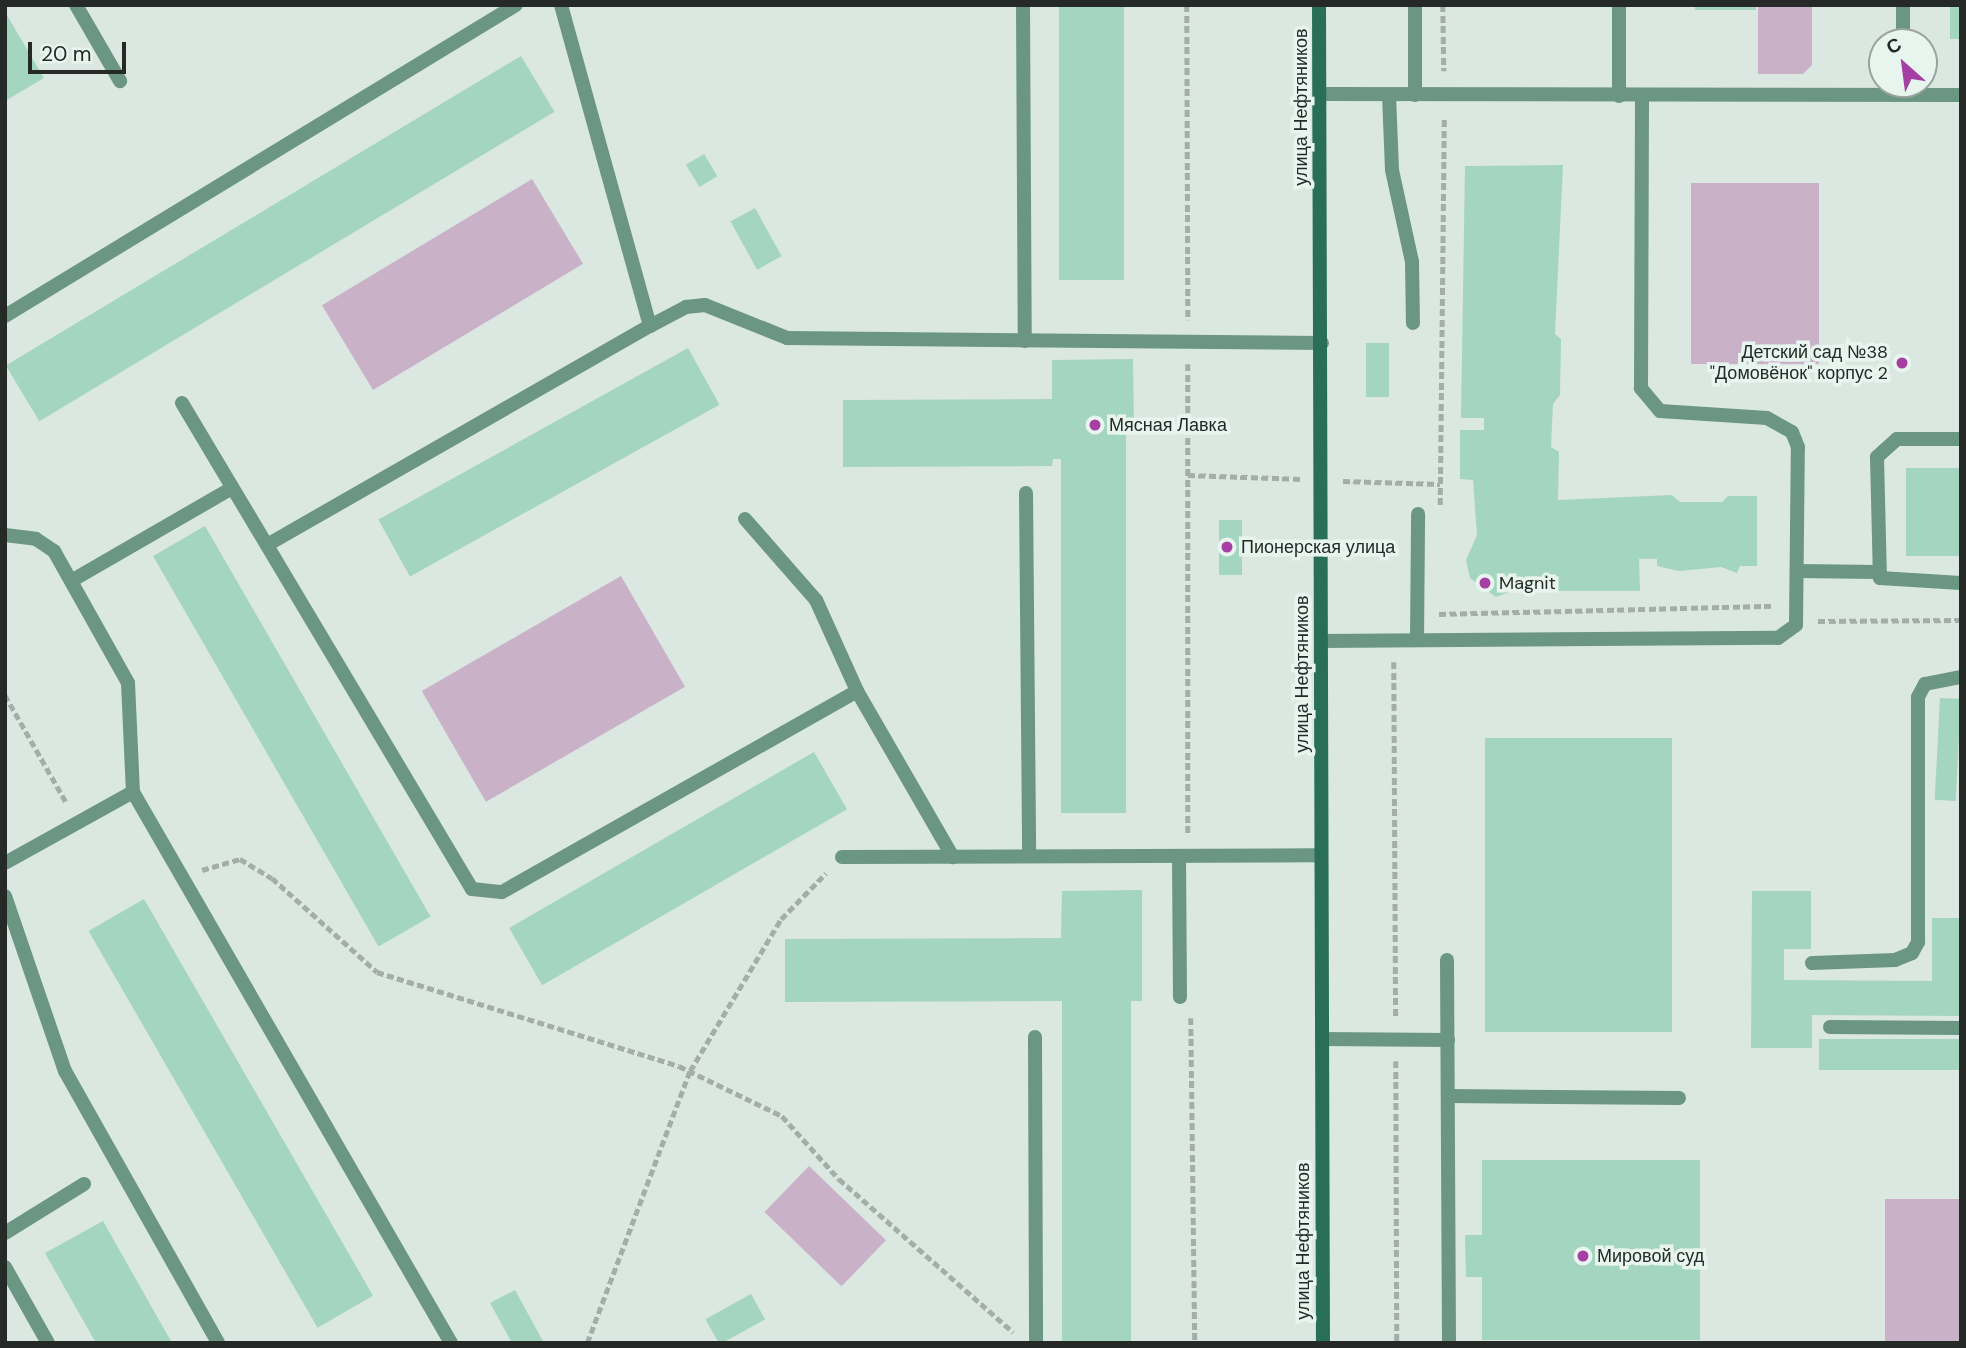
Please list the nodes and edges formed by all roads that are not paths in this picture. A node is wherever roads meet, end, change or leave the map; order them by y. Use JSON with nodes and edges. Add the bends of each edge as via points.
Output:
{"nodes":[{"id":1,"x":76,"y":5,"type":"edge"},
{"id":2,"x":516,"y":5,"type":"edge"},
{"id":3,"x":561,"y":5,"type":"edge"},
{"id":4,"x":1023,"y":5,"type":"edge"},
{"id":5,"x":1319,"y":5,"type":"edge"},
{"id":6,"x":1415,"y":5,"type":"edge"},
{"id":7,"x":1619,"y":5,"type":"edge"},
{"id":8,"x":1903,"y":5,"type":"edge"},
{"id":9,"x":1903,"y":28,"type":"edge"},
{"id":10,"x":120,"y":80,"type":"dead end"},
{"id":11,"x":1868,"y":91,"type":"edge"},
{"id":12,"x":1938,"y":93,"type":"edge"},
{"id":13,"x":1320,"y":94,"type":"junction"},
{"id":14,"x":1389,"y":94,"type":"junction"},
{"id":15,"x":1415,"y":95,"type":"junction"},
{"id":16,"x":1961,"y":95,"type":"edge"},
{"id":17,"x":1619,"y":96,"type":"junction"},
{"id":18,"x":1642,"y":97,"type":"junction"},
{"id":19,"x":5,"y":316,"type":"edge"},
{"id":20,"x":1413,"y":323,"type":"dead end"},
{"id":21,"x":650,"y":326,"type":"junction"},
{"id":22,"x":1025,"y":341,"type":"junction"},
{"id":23,"x":1322,"y":343,"type":"junction"},
{"id":24,"x":182,"y":403,"type":"dead end"},
{"id":25,"x":1961,"y":439,"type":"edge"},
{"id":26,"x":232,"y":488,"type":"junction"},
{"id":27,"x":1026,"y":493,"type":"dead end"},
{"id":28,"x":1418,"y":514,"type":"dead end"},
{"id":29,"x":745,"y":519,"type":"dead end"},
{"id":30,"x":5,"y":535,"type":"edge"},
{"id":31,"x":267,"y":545,"type":"junction"},
{"id":32,"x":1798,"y":571,"type":"junction"},
{"id":33,"x":1877,"y":572,"type":"junction"},
{"id":34,"x":71,"y":581,"type":"junction"},
{"id":35,"x":1961,"y":583,"type":"edge"},
{"id":36,"x":1414,"y":638,"type":"junction"},
{"id":37,"x":1321,"y":641,"type":"junction"},
{"id":38,"x":1961,"y":677,"type":"edge"},
{"id":39,"x":857,"y":691,"type":"junction"},
{"id":40,"x":133,"y":792,"type":"junction"},
{"id":41,"x":1321,"y":855,"type":"junction"},
{"id":42,"x":1029,"y":856,"type":"junction"},
{"id":43,"x":1184,"y":856,"type":"junction"},
{"id":44,"x":842,"y":857,"type":"road end"},
{"id":45,"x":953,"y":857,"type":"junction"},
{"id":46,"x":5,"y":863,"type":"edge"},
{"id":47,"x":5,"y":896,"type":"edge"},
{"id":48,"x":1447,"y":960,"type":"dead end"},
{"id":49,"x":1812,"y":963,"type":"dead end"},
{"id":50,"x":1180,"y":997,"type":"dead end"},
{"id":51,"x":1830,"y":1027,"type":"dead end"},
{"id":52,"x":1961,"y":1028,"type":"edge"},
{"id":53,"x":1035,"y":1037,"type":"dead end"},
{"id":54,"x":1322,"y":1039,"type":"junction"},
{"id":55,"x":1448,"y":1040,"type":"junction"},
{"id":56,"x":1448,"y":1096,"type":"junction"},
{"id":57,"x":1679,"y":1098,"type":"dead end"},
{"id":58,"x":84,"y":1184,"type":"dead end"},
{"id":59,"x":5,"y":1233,"type":"edge"},
{"id":60,"x":5,"y":1267,"type":"edge"},
{"id":61,"x":448,"y":1342,"type":"edge"},
{"id":62,"x":48,"y":1343,"type":"edge"},
{"id":63,"x":218,"y":1343,"type":"edge"},
{"id":64,"x":1035,"y":1343,"type":"edge"},
{"id":65,"x":1323,"y":1343,"type":"edge"},
{"id":66,"x":1449,"y":1343,"type":"edge"}],
"edges":[{"from":1,"to":10,"type":"lane"},
{"from":2,"to":19,"type":"lane"},
{"from":3,"to":21,"type":"lane"},
{"from":4,"to":22,"type":"lane"},
{"from":5,"to":13,"type":"main road","name":"улица Нефтяников"},
{"from":6,"to":15,"type":"lane"},
{"from":7,"to":17,"type":"lane"},
{"from":8,"to":9,"type":"lane"},
{"from":11,"to":18,"type":"lane"},
{"from":12,"to":16,"type":"lane"},
{"from":13,"to":14,"type":"lane"},
{"from":13,"to":23,"type":"main road","name":"улица Нефтяников"},
{"from":14,"to":15,"type":"lane"},
{"from":14,"to":20,"type":"lane","via":[[1392,170],[1412,262]]},
{"from":15,"to":17,"type":"lane"},
{"from":17,"to":18,"type":"lane"},
{"from":18,"to":32,"type":"lane","via":[[1641,388],[1660,411],[1767,418],[1792,432],[1798,447]]},
{"from":21,"to":22,"type":"lane","via":[[686,307],[705,306],[787,338]]},
{"from":21,"to":31,"type":"lane"},
{"from":22,"to":23,"type":"lane"},
{"from":23,"to":37,"type":"main road","name":"улица Нефтяников"},
{"from":24,"to":26,"type":"lane"},
{"from":25,"to":33,"type":"lane","via":[[1897,439],[1880,448]]},
{"from":26,"to":31,"type":"lane"},
{"from":26,"to":34,"type":"lane"},
{"from":27,"to":42,"type":"lane"},
{"from":28,"to":36,"type":"lane"},
{"from":29,"to":39,"type":"lane","via":[[816,600]]},
{"from":30,"to":34,"type":"lane","via":[[36,539],[54,551]]},
{"from":31,"to":39,"type":"lane","via":[[462,880],[487,893],[502,892]]},
{"from":32,"to":33,"type":"lane"},
{"from":32,"to":36,"type":"lane","via":[[1796,625],[1778,638]]},
{"from":33,"to":35,"type":"lane","via":[[1891,583]]},
{"from":34,"to":40,"type":"lane","via":[[128,683]]},
{"from":36,"to":37,"type":"lane"},
{"from":37,"to":41,"type":"main road","name":"улица Нефтяников"},
{"from":38,"to":49,"type":"lane","via":[[1925,684],[1918,697],[1918,942],[1912,953],[1895,960]]},
{"from":39,"to":45,"type":"lane"},
{"from":40,"to":46,"type":"lane"},
{"from":40,"to":61,"type":"lane"},
{"from":41,"to":43,"type":"lane"},
{"from":41,"to":54,"type":"main road","name":"улица Нефтяников"},
{"from":42,"to":43,"type":"lane"},
{"from":42,"to":45,"type":"lane"},
{"from":43,"to":50,"type":"lane"},
{"from":44,"to":45,"type":"lane"},
{"from":47,"to":63,"type":"lane","via":[[65,1072]]},
{"from":48,"to":55,"type":"lane"},
{"from":51,"to":52,"type":"lane"},
{"from":53,"to":64,"type":"lane"},
{"from":54,"to":55,"type":"lane"},
{"from":54,"to":65,"type":"main road","name":"улица Нефтяников"},
{"from":55,"to":56,"type":"lane"},
{"from":56,"to":57,"type":"lane"},
{"from":56,"to":66,"type":"lane"},
{"from":58,"to":59,"type":"lane"},
{"from":60,"to":62,"type":"lane"}]}
